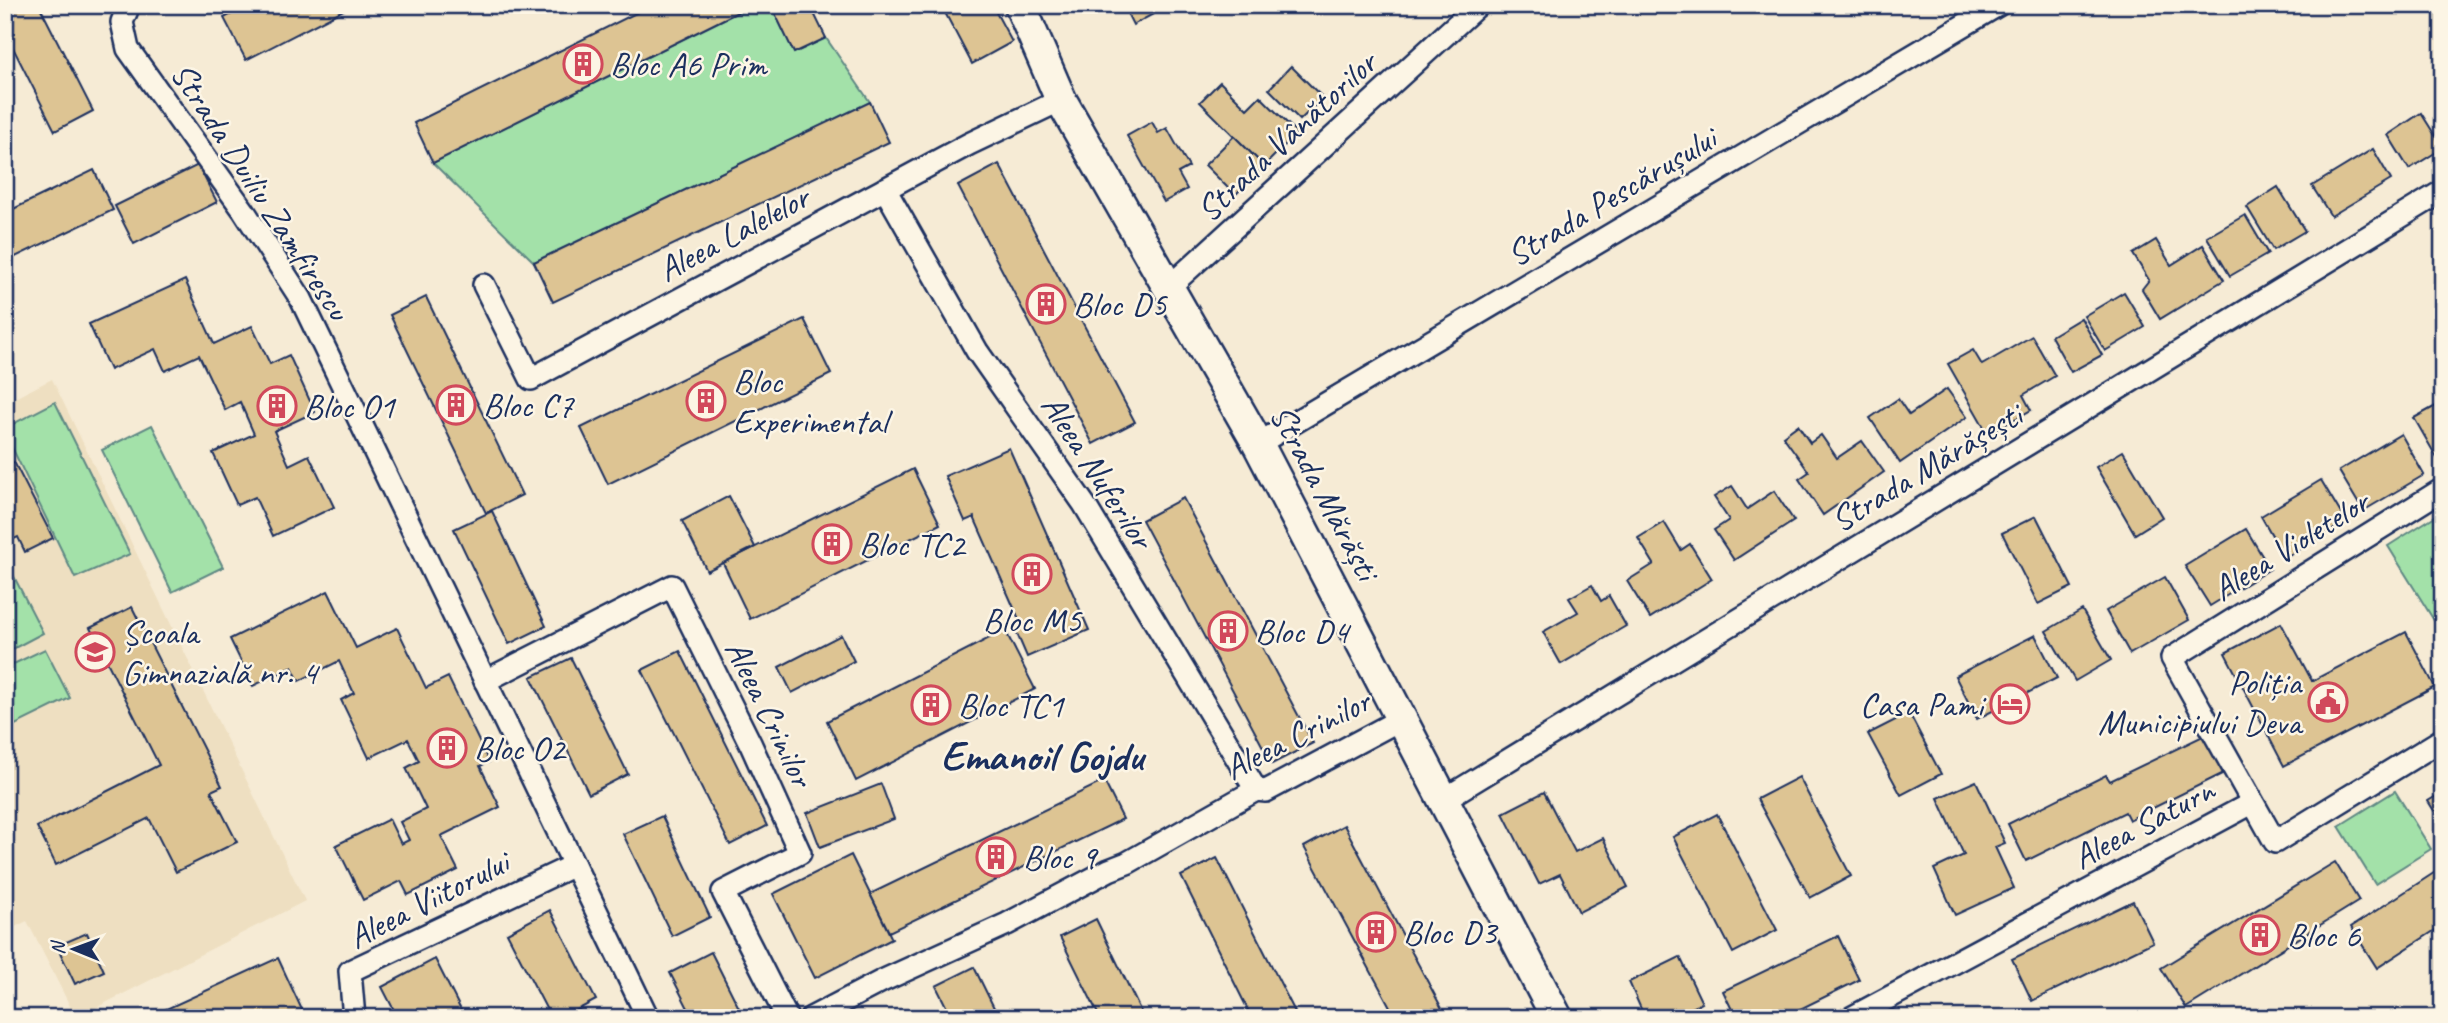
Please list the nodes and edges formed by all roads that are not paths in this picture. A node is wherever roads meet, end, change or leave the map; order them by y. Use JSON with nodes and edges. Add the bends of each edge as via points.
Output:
{"nodes":[{"id":1,"x":129,"y":5,"type":"edge"},
{"id":2,"x":1020,"y":5,"type":"edge"},
{"id":3,"x":1478,"y":5,"type":"edge"},
{"id":4,"x":1998,"y":5,"type":"edge"},
{"id":5,"x":1061,"y":100,"type":"junction"},
{"id":6,"x":886,"y":189,"type":"junction"},
{"id":7,"x":2443,"y":191,"type":"edge"},
{"id":8,"x":484,"y":285,"type":"dead end"},
{"id":9,"x":1169,"y":287,"type":"junction"},
{"id":10,"x":1258,"y":444,"type":"junction"},
{"id":11,"x":2443,"y":489,"type":"edge"},
{"id":12,"x":485,"y":681,"type":"junction"},
{"id":13,"x":1401,"y":719,"type":"junction"},
{"id":14,"x":2443,"y":739,"type":"edge"},
{"id":15,"x":1256,"y":790,"type":"junction"},
{"id":16,"x":1443,"y":800,"type":"junction"},
{"id":17,"x":2252,"y":803,"type":"junction"},
{"id":18,"x":574,"y":865,"type":"junction"},
{"id":19,"x":355,"y":1018,"type":"edge"},
{"id":20,"x":648,"y":1018,"type":"edge"},
{"id":21,"x":786,"y":1018,"type":"edge"},
{"id":22,"x":811,"y":1018,"type":"edge"},
{"id":23,"x":1556,"y":1018,"type":"edge"},
{"id":24,"x":1851,"y":1018,"type":"edge"}],
"edges":[{"from":1,"to":12,"type":"street","name":"Strada Duiliu Zamfirescu","via":[[122,22],[128,49],[301,299]]},
{"from":2,"to":5,"type":"main road","name":"Strada Mărăști"},
{"from":3,"to":9,"type":"street","name":"Strada Vânătorilor"},
{"from":4,"to":10,"type":"street","name":"Strada Pescărușului"},
{"from":5,"to":6,"type":"street","name":"Aleea Lalelelor"},
{"from":5,"to":9,"type":"main road","name":"Strada Mărăști"},
{"from":6,"to":8,"type":"street","name":"Aleea Lalelelor","via":[[531,379]]},
{"from":6,"to":15,"type":"street","name":"Aleea Nuferilor","via":[[977,351],[1084,504]]},
{"from":7,"to":16,"type":"street","name":"Strada Mărășești"},
{"from":9,"to":10,"type":"main road","name":"Strada Mărăști"},
{"from":10,"to":13,"type":"main road","name":"Strada Mărăști"},
{"from":11,"to":17,"type":"street","name":"Aleea Violetelor","via":[[2172,657]]},
{"from":12,"to":18,"type":"street","name":"Strada Duiliu Zamfirescu"},
{"from":12,"to":21,"type":"street","name":"Aleea Crinilor","via":[[672,586],[800,853],[723,892]]},
{"from":13,"to":15,"type":"street","name":"Aleea Crinilor","via":[[1266,791]]},
{"from":13,"to":16,"type":"main road","name":"Strada Mărăști"},
{"from":14,"to":17,"type":"street","name":"Aleea Saturn","via":[[2276,842]]},
{"from":15,"to":22,"type":"street","name":"Aleea Crinilor","via":[[1127,863]]},
{"from":16,"to":23,"type":"main road","name":"Strada Mărăști"},
{"from":17,"to":24,"type":"street","name":"Aleea Saturn"},
{"from":18,"to":19,"type":"street","name":"Aleea Viitorului","via":[[350,971]]},
{"from":18,"to":20,"type":"street","name":"Strada Duiliu Zamfirescu"}]}
